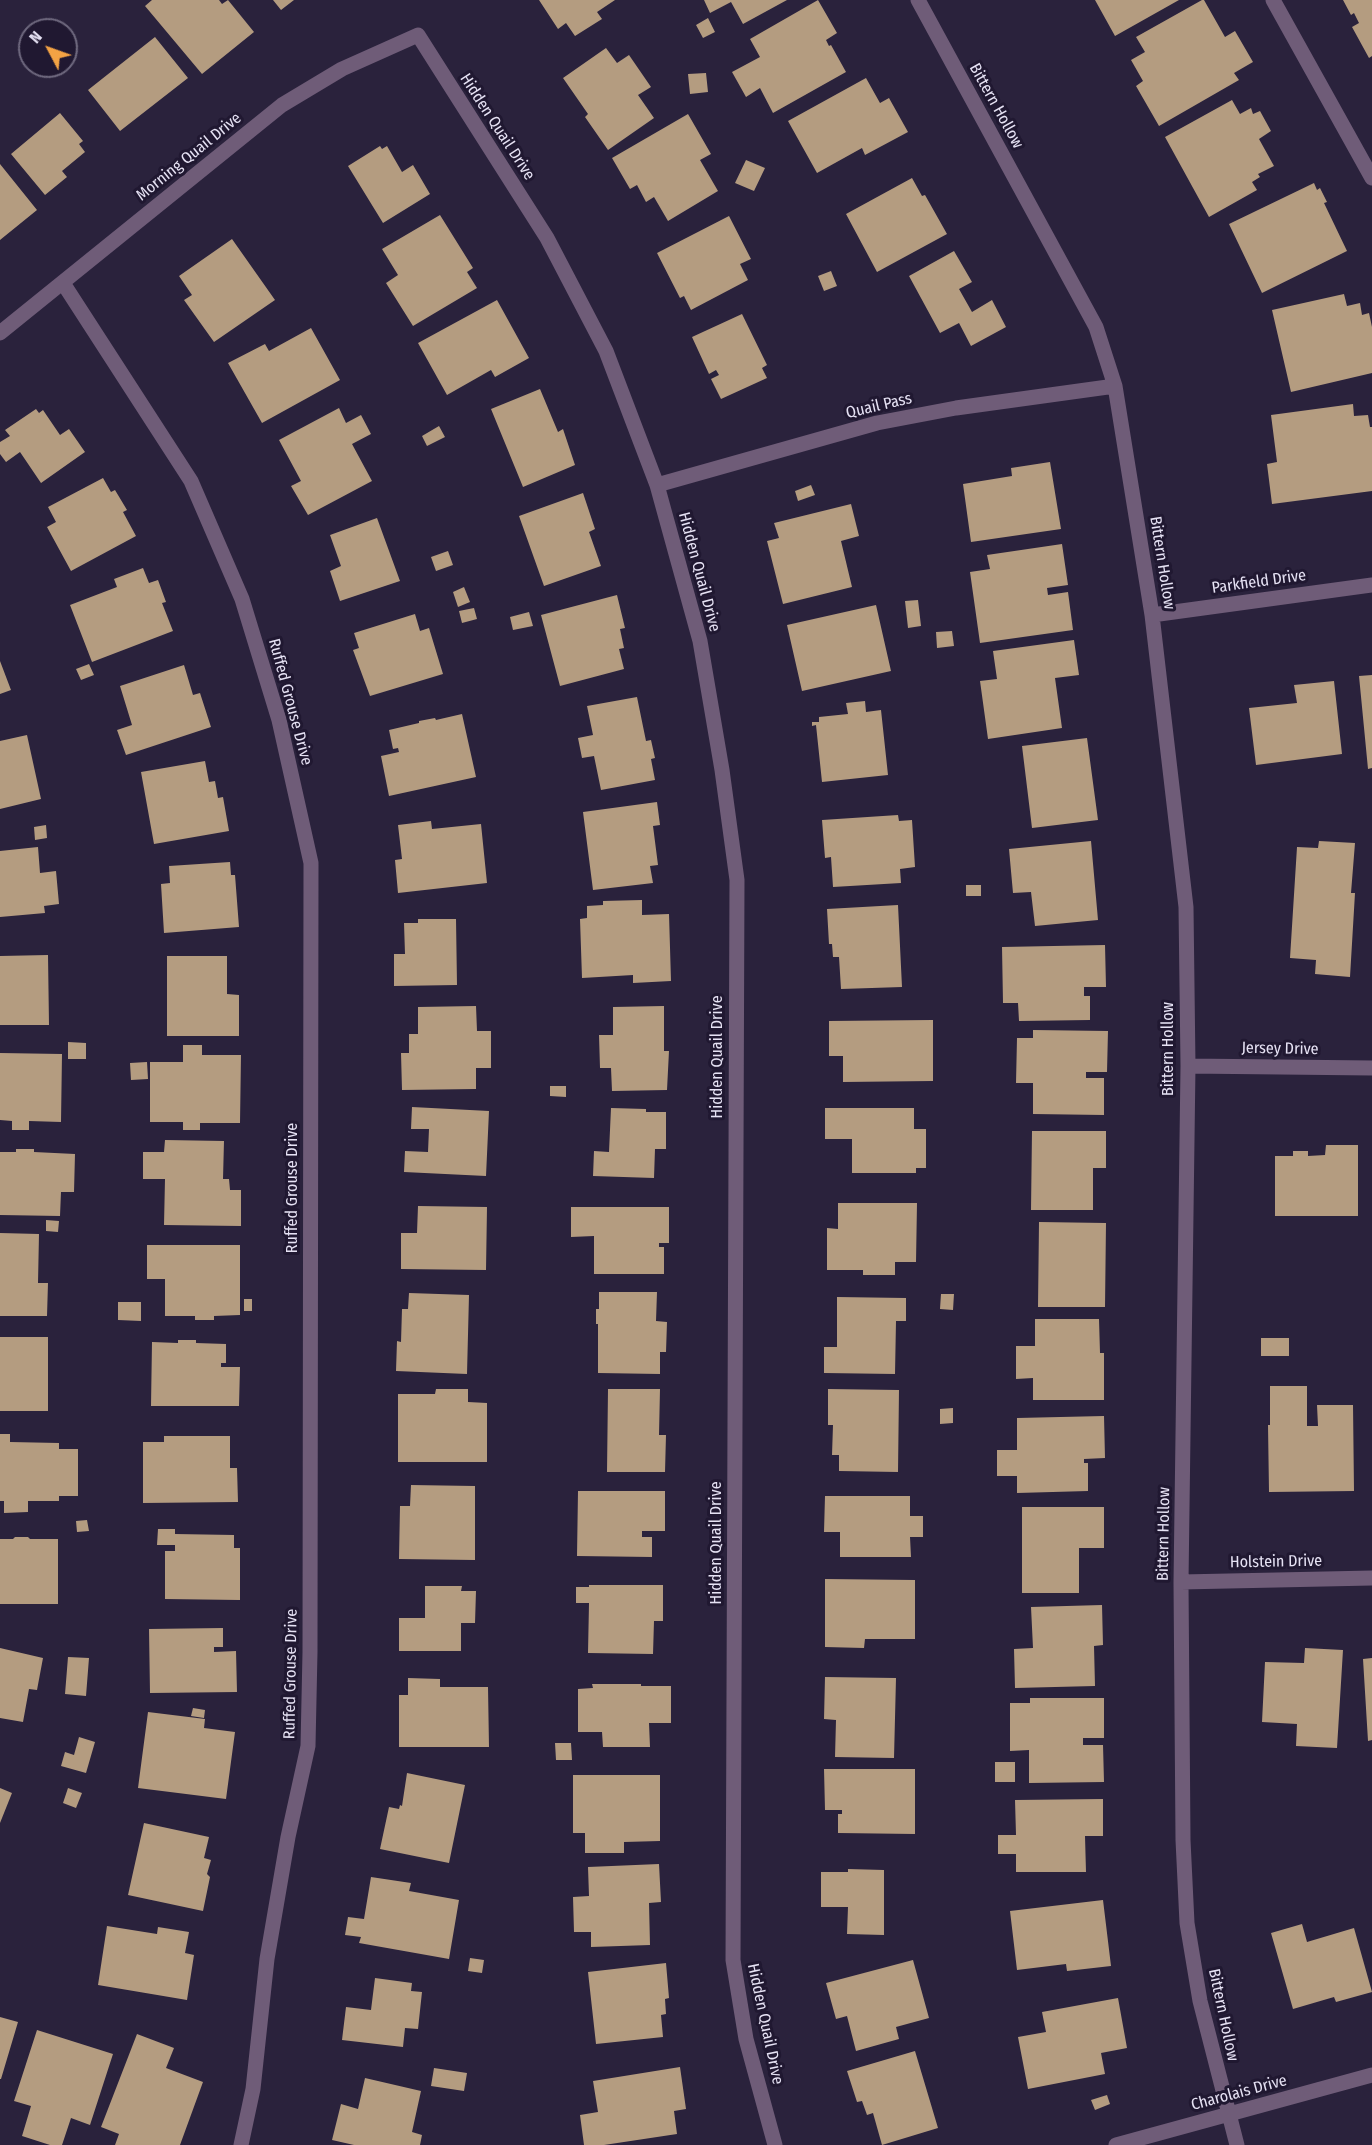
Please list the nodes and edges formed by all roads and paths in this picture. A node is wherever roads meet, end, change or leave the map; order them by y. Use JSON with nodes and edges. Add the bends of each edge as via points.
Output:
{"nodes":[{"id":1,"x":918,"y":0,"type":"edge"},
{"id":2,"x":1273,"y":0,"type":"edge"},
{"id":3,"x":418,"y":35,"type":"joint"},
{"id":4,"x":1372,"y":178,"type":"edge"},
{"id":5,"x":63,"y":283,"type":"junction"},
{"id":6,"x":0,"y":333,"type":"edge"},
{"id":7,"x":1115,"y":386,"type":"junction"},
{"id":8,"x":657,"y":485,"type":"junction"},
{"id":9,"x":1372,"y":585,"type":"edge"},
{"id":10,"x":1152,"y":615,"type":"junction"},
{"id":11,"x":1188,"y":1066,"type":"junction"},
{"id":12,"x":1372,"y":1068,"type":"edge"},
{"id":13,"x":1372,"y":1578,"type":"edge"},
{"id":14,"x":1181,"y":1582,"type":"junction"},
{"id":15,"x":1372,"y":2075,"type":"edge"},
{"id":16,"x":1228,"y":2114,"type":"junction"},
{"id":17,"x":241,"y":2145,"type":"edge"},
{"id":18,"x":775,"y":2145,"type":"edge"},
{"id":19,"x":1116,"y":2145,"type":"edge"},
{"id":20,"x":1237,"y":2145,"type":"edge"}],
"edges":[{"from":1,"to":7,"type":"street","name":"Bittern Hollow","via":[[1096,327]]},
{"from":2,"to":4,"type":"street"},
{"from":3,"to":5,"type":"street","name":"Morning Quail Drive","via":[[342,69],[282,105]]},
{"from":3,"to":8,"type":"street","name":"Hidden Quail Drive","via":[[547,238],[606,351]]},
{"from":5,"to":6,"type":"street","name":"Morning Quail Drive"},
{"from":5,"to":17,"type":"street","name":"Ruffed Grouse Drive","via":[[191,481],[242,599],[279,720],[311,862],[308,1746],[267,1959],[253,2089]]},
{"from":7,"to":8,"type":"street","name":"Quail Pass","via":[[876,423]]},
{"from":7,"to":10,"type":"street","name":"Bittern Hollow"},
{"from":8,"to":18,"type":"street","name":"Hidden Quail Drive","via":[[700,641],[737,880],[733,1960],[746,2038]]},
{"from":9,"to":10,"type":"street","name":"Parkfield Drive"},
{"from":10,"to":11,"type":"street","name":"Bittern Hollow","via":[[1186,907]]},
{"from":11,"to":12,"type":"street","name":"Jersey Drive"},
{"from":11,"to":14,"type":"street","name":"Bittern Hollow"},
{"from":13,"to":14,"type":"street","name":"Holstein Drive"},
{"from":14,"to":16,"type":"street","name":"Bittern Hollow","via":[[1187,1923],[1200,2001]]},
{"from":15,"to":16,"type":"street","name":"Charolais Drive"},
{"from":16,"to":19,"type":"street","name":"Charolais Drive"},
{"from":16,"to":20,"type":"street","name":"Bittern Hollow"}]}
